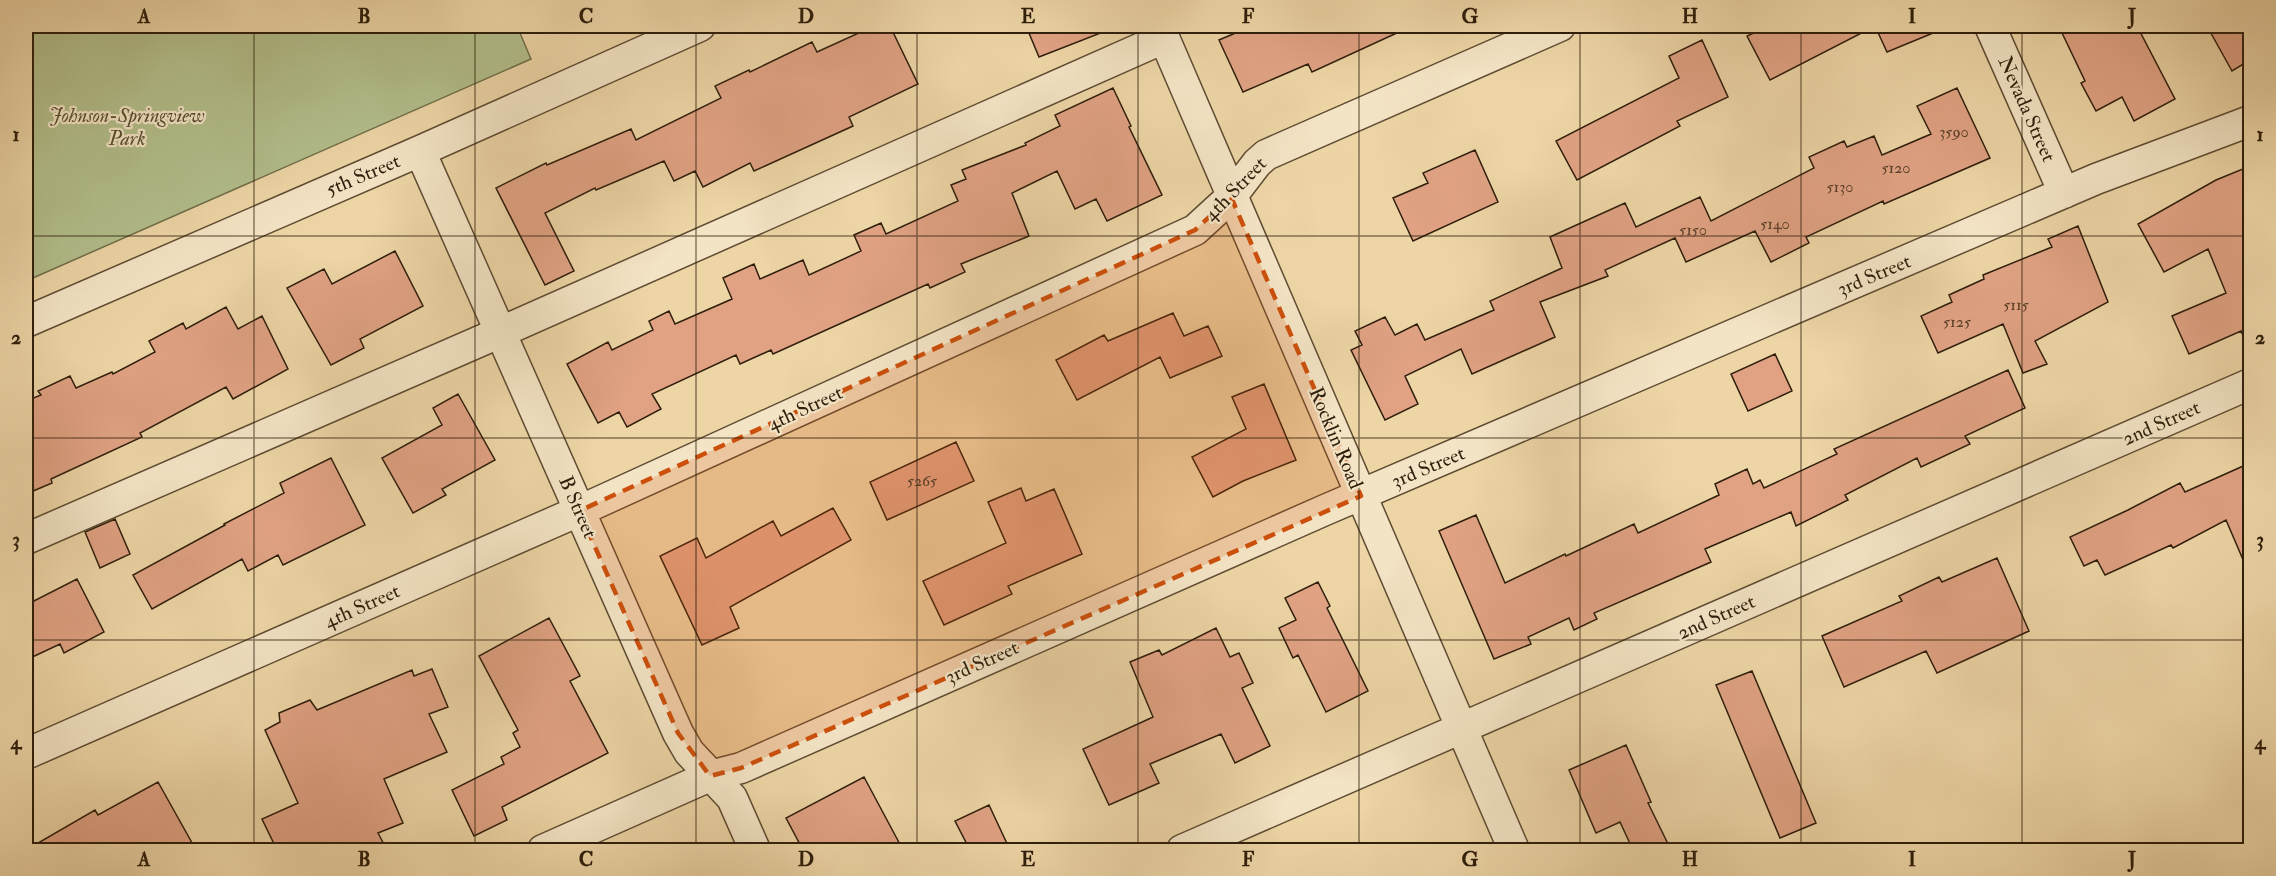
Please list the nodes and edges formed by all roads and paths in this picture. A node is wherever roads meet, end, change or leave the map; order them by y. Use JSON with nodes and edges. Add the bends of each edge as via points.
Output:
{"nodes":[{"id":1,"x":700,"y":26,"type":"edge"},
{"id":2,"x":1560,"y":26,"type":"edge"},
{"id":3,"x":1990,"y":26,"type":"edge"},
{"id":4,"x":1161,"y":32,"type":"edge"},
{"id":5,"x":2250,"y":121,"type":"edge"},
{"id":6,"x":420,"y":151,"type":"junction"},
{"id":7,"x":2064,"y":193,"type":"junction"},
{"id":8,"x":1231,"y":197,"type":"junction"},
{"id":9,"x":26,"y":321,"type":"edge"},
{"id":10,"x":501,"y":332,"type":"junction"},
{"id":11,"x":2247,"y":393,"type":"edge"},
{"id":12,"x":1361,"y":496,"type":"junction"},
{"id":13,"x":579,"y":511,"type":"junction"},
{"id":14,"x":26,"y":539,"type":"edge"},
{"id":15,"x":1461,"y":730,"type":"junction"},
{"id":16,"x":26,"y":754,"type":"edge"},
{"id":17,"x":710,"y":776,"type":"junction"},
{"id":18,"x":543,"y":850,"type":"edge"},
{"id":19,"x":755,"y":850,"type":"edge"},
{"id":20,"x":1182,"y":850,"type":"edge"},
{"id":21,"x":1514,"y":850,"type":"edge"}],
"edges":[{"from":1,"to":6,"type":"street","name":"5th Street"},
{"from":2,"to":8,"type":"street","name":"4th Street","via":[[1266,155]]},
{"from":3,"to":7,"type":"street","name":"Nevada Street"},
{"from":4,"to":8,"type":"street","name":"Rocklin Road"},
{"from":4,"to":10,"type":"street"},
{"from":5,"to":7,"type":"street","name":"3rd Street"},
{"from":6,"to":9,"type":"street","name":"5th Street"},
{"from":6,"to":10,"type":"street","name":"B Street"},
{"from":7,"to":12,"type":"street","name":"3rd Street"},
{"from":8,"to":12,"type":"street","name":"Rocklin Road"},
{"from":8,"to":13,"type":"street","name":"4th Street","via":[[1195,230]]},
{"from":10,"to":13,"type":"street","name":"B Street"},
{"from":10,"to":14,"type":"street"},
{"from":11,"to":15,"type":"street","name":"2nd Street"},
{"from":12,"to":15,"type":"street","name":"Rocklin Road"},
{"from":12,"to":17,"type":"street","name":"3rd Street","via":[[741,768]]},
{"from":13,"to":16,"type":"street","name":"4th Street"},
{"from":13,"to":17,"type":"street","name":"B Street","via":[[678,733]]},
{"from":15,"to":20,"type":"street","name":"2nd Street"},
{"from":15,"to":21,"type":"street","name":"Rocklin Road"},
{"from":17,"to":18,"type":"street","name":"3rd Street"},
{"from":17,"to":19,"type":"street","name":"B Street","via":[[732,798]]}]}
